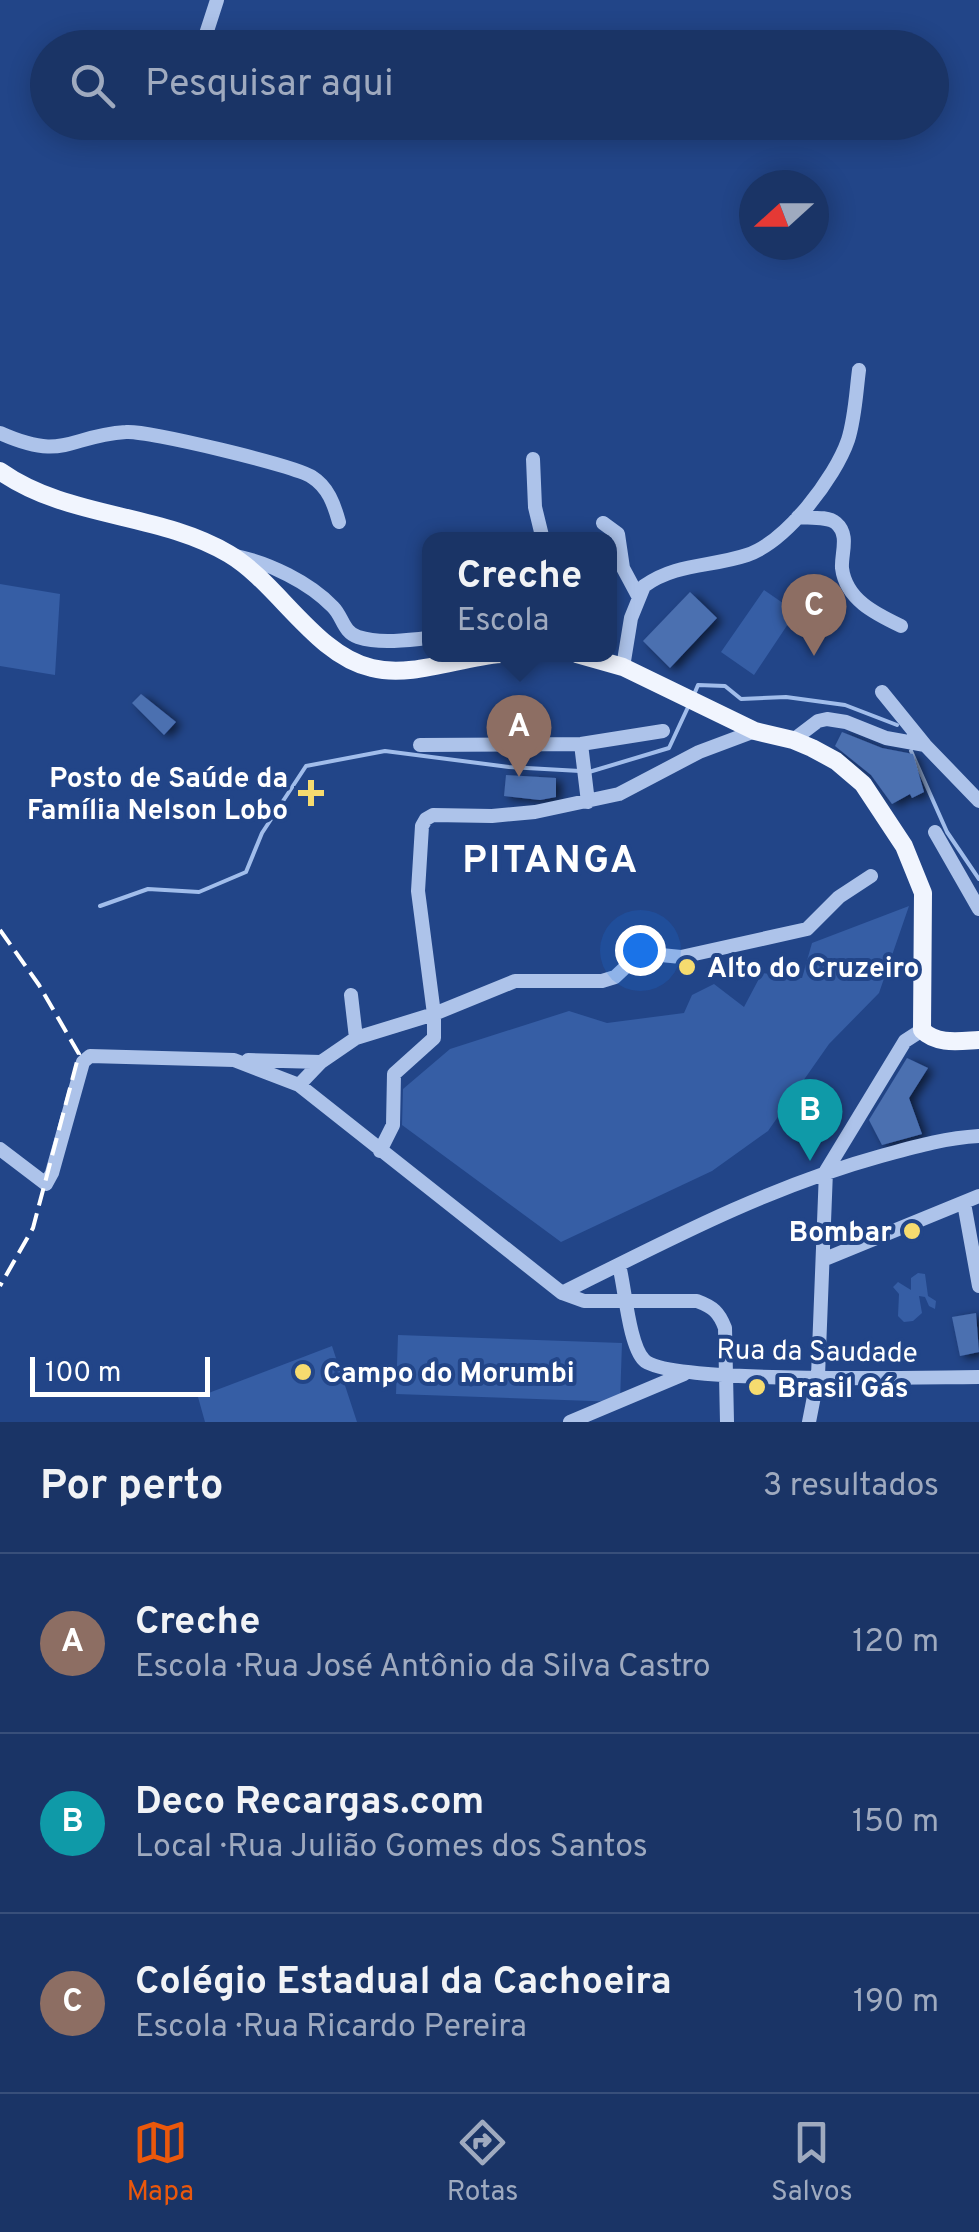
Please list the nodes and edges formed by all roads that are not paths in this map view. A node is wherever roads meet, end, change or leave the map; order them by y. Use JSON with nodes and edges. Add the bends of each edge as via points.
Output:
{"nodes":[{"id":1,"x":216,"y":0,"type":"edge"},
{"id":2,"x":207,"y":30,"type":"edge"},
{"id":3,"x":859,"y":370,"type":"dead end"},
{"id":4,"x":0,"y":434,"type":"edge"},
{"id":5,"x":533,"y":458,"type":"dead end"},
{"id":6,"x":0,"y":471,"type":"edge"},
{"id":7,"x":798,"y":517,"type":"junction"},
{"id":8,"x":339,"y":522,"type":"dead end"},
{"id":9,"x":603,"y":523,"type":"dead end"},
{"id":10,"x":541,"y":532,"type":"edge"},
{"id":11,"x":615,"y":532,"type":"edge"},
{"id":12,"x":617,"y":533,"type":"edge"},
{"id":13,"x":230,"y":554,"type":"junction"},
{"id":14,"x":638,"y":596,"type":"junction"},
{"id":15,"x":900,"y":626,"type":"dead end"},
{"id":16,"x":422,"y":638,"type":"edge"},
{"id":17,"x":447,"y":662,"type":"edge"},
{"id":18,"x":606,"y":662,"type":"edge"},
{"id":19,"x":623,"y":667,"type":"junction"},
{"id":20,"x":882,"y":692,"type":"dead end"},
{"id":21,"x":663,"y":731,"type":"dead end"},
{"id":22,"x":755,"y":731,"type":"junction"},
{"id":23,"x":793,"y":740,"type":"junction"},
{"id":24,"x":581,"y":744,"type":"junction"},
{"id":25,"x":925,"y":744,"type":"junction"},
{"id":26,"x":420,"y":745,"type":"dead end"},
{"id":27,"x":979,"y":801,"type":"edge"},
{"id":28,"x":588,"y":802,"type":"junction"},
{"id":29,"x":935,"y":832,"type":"dead end"},
{"id":30,"x":871,"y":876,"type":"dead end"},
{"id":31,"x":979,"y":910,"type":"edge"},
{"id":32,"x":350,"y":995,"type":"dead end"},
{"id":33,"x":434,"y":1014,"type":"junction"},
{"id":34,"x":922,"y":1030,"type":"junction"},
{"id":35,"x":356,"y":1038,"type":"junction"},
{"id":36,"x":979,"y":1040,"type":"edge"},
{"id":37,"x":234,"y":1060,"type":"junction"},
{"id":38,"x":321,"y":1062,"type":"junction"},
{"id":39,"x":299,"y":1084,"type":"junction"},
{"id":40,"x":979,"y":1136,"type":"edge"},
{"id":41,"x":0,"y":1149,"type":"edge"},
{"id":42,"x":380,"y":1151,"type":"junction"},
{"id":43,"x":826,"y":1171,"type":"junction"},
{"id":44,"x":979,"y":1196,"type":"edge"},
{"id":45,"x":964,"y":1203,"type":"junction"},
{"id":46,"x":824,"y":1260,"type":"junction"},
{"id":47,"x":619,"y":1264,"type":"junction"},
{"id":48,"x":979,"y":1286,"type":"edge"},
{"id":49,"x":562,"y":1293,"type":"junction"},
{"id":50,"x":628,"y":1300,"type":"junction"},
{"id":51,"x":686,"y":1373,"type":"junction"},
{"id":52,"x":726,"y":1375,"type":"junction"},
{"id":53,"x":818,"y":1376,"type":"junction"},
{"id":54,"x":979,"y":1377,"type":"edge"},
{"id":55,"x":570,"y":1422,"type":"edge"},
{"id":56,"x":727,"y":1422,"type":"edge"},
{"id":57,"x":808,"y":1422,"type":"edge"}],
"edges":[{"from":1,"to":2,"type":"street"},
{"from":3,"to":7,"type":"street","via":[[847,442]]},
{"from":4,"to":8,"type":"street","via":[[42,448],[127,432],[155,434],[298,469],[324,488]]},
{"from":5,"to":10,"type":"street"},
{"from":6,"to":13,"type":"main road","via":[[56,500],[191,536]]},
{"from":7,"to":14,"type":"street","via":[[751,554],[682,566],[656,577]]},
{"from":7,"to":15,"type":"street","via":[[838,525],[842,568],[855,596]]},
{"from":9,"to":11,"type":"street"},
{"from":12,"to":14,"type":"street","via":[[623,568]]},
{"from":13,"to":16,"type":"street","via":[[297,581],[359,637]]},
{"from":13,"to":17,"type":"main road","via":[[349,659],[373,669],[404,670]]},
{"from":14,"to":19,"type":"street"},
{"from":18,"to":19,"type":"main road"},
{"from":19,"to":22,"type":"main road"},
{"from":20,"to":25,"type":"street"},
{"from":21,"to":24,"type":"street"},
{"from":22,"to":23,"type":"main road"},
{"from":22,"to":28,"type":"street"},
{"from":23,"to":25,"type":"street","via":[[827,719]]},
{"from":23,"to":34,"type":"main road","via":[[836,761],[863,784],[915,868],[923,892]]},
{"from":24,"to":26,"type":"street"},
{"from":24,"to":28,"type":"street"},
{"from":25,"to":27,"type":"street"},
{"from":28,"to":33,"type":"street","via":[[426,818],[418,890]]},
{"from":29,"to":31,"type":"street"},
{"from":30,"to":33,"type":"street","via":[[806,929],[681,956],[651,954],[602,981],[514,982]]},
{"from":32,"to":35,"type":"street"},
{"from":33,"to":35,"type":"street"},
{"from":33,"to":42,"type":"street","via":[[434,1038],[394,1074],[393,1124]]},
{"from":34,"to":36,"type":"main road","via":[[944,1041]]},
{"from":34,"to":43,"type":"street","via":[[904,1042]]},
{"from":35,"to":38,"type":"street"},
{"from":37,"to":38,"type":"street"},
{"from":37,"to":39,"type":"street"},
{"from":37,"to":41,"type":"street","via":[[87,1057],[46,1184]]},
{"from":38,"to":39,"type":"street"},
{"from":39,"to":42,"type":"street"},
{"from":40,"to":43,"type":"street"},
{"from":42,"to":49,"type":"street"},
{"from":43,"to":46,"type":"street"},
{"from":43,"to":47,"type":"street"},
{"from":44,"to":45,"type":"street"},
{"from":45,"to":46,"type":"street"},
{"from":45,"to":48,"type":"street"},
{"from":46,"to":53,"type":"street"},
{"from":47,"to":49,"type":"street"},
{"from":47,"to":50,"type":"street"},
{"from":49,"to":50,"type":"street","via":[[584,1301]]},
{"from":50,"to":51,"type":"street","name":"Rua da Saudade","via":[[640,1356],[654,1367]]},
{"from":50,"to":52,"type":"street","via":[[710,1306],[725,1328]]},
{"from":51,"to":52,"type":"street","name":"Rua da Saudade"},
{"from":51,"to":55,"type":"street"},
{"from":52,"to":53,"type":"street","name":"Rua da Saudade"},
{"from":52,"to":56,"type":"street"},
{"from":53,"to":54,"type":"street","name":"Rua da Saudade"},
{"from":53,"to":57,"type":"street"}]}
